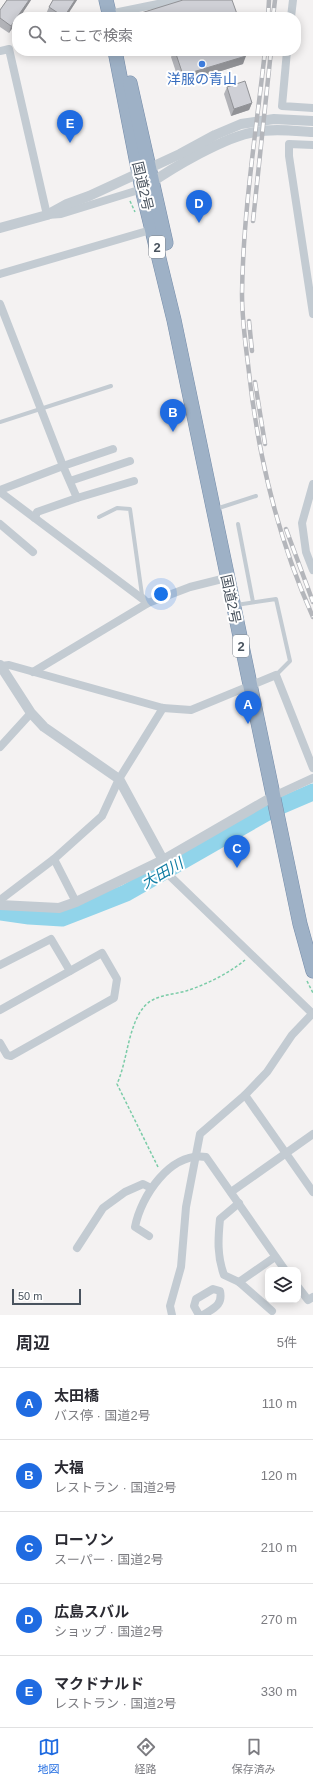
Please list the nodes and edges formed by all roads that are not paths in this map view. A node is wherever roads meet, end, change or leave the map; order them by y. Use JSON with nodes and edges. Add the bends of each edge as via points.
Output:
{"nodes":[{"id":1,"x":176,"y":0,"type":"edge"},
{"id":2,"x":293,"y":0,"type":"edge"},
{"id":3,"x":109,"y":12,"type":"edge"},
{"id":4,"x":292,"y":12,"type":"edge"},
{"id":5,"x":0,"y":50,"type":"edge"},
{"id":6,"x":116,"y":56,"type":"edge"},
{"id":7,"x":123,"y":56,"type":"edge"},
{"id":8,"x":287,"y":56,"type":"edge"},
{"id":9,"x":313,"y":108,"type":"edge"},
{"id":10,"x":313,"y":121,"type":"edge"},
{"id":11,"x":313,"y":132,"type":"edge"},
{"id":12,"x":313,"y":145,"type":"edge"},
{"id":13,"x":146,"y":178,"type":"junction"},
{"id":14,"x":47,"y":215,"type":"junction"},
{"id":15,"x":0,"y":228,"type":"edge"},
{"id":16,"x":154,"y":229,"type":"junction"},
{"id":17,"x":0,"y":274,"type":"edge"},
{"id":18,"x":0,"y":304,"type":"edge"},
{"id":19,"x":313,"y":314,"type":"edge"},
{"id":20,"x":174,"y":320,"type":"junction"},
{"id":21,"x":111,"y":386,"type":"dead end"},
{"id":22,"x":41,"y":408,"type":"junction"},
{"id":23,"x":0,"y":422,"type":"edge"},
{"id":24,"x":113,"y":449,"type":"dead end"},
{"id":25,"x":130,"y":461,"type":"dead end"},
{"id":26,"x":63,"y":466,"type":"junction"},
{"id":27,"x":134,"y":480,"type":"dead end"},
{"id":28,"x":70,"y":481,"type":"junction"},
{"id":29,"x":313,"y":484,"type":"edge"},
{"id":30,"x":0,"y":491,"type":"edge"},
{"id":31,"x":256,"y":496,"type":"dead end"},
{"id":32,"x":77,"y":498,"type":"junction"},
{"id":33,"x":213,"y":510,"type":"junction"},
{"id":34,"x":99,"y":517,"type":"dead end"},
{"id":35,"x":35,"y":518,"type":"junction"},
{"id":36,"x":0,"y":524,"type":"edge"},
{"id":37,"x":238,"y":524,"type":"dead end"},
{"id":38,"x":33,"y":552,"type":"dead end"},
{"id":39,"x":313,"y":570,"type":"edge"},
{"id":40,"x":226,"y":578,"type":"junction"},
{"id":41,"x":253,"y":602,"type":"junction"},
{"id":42,"x":148,"y":603,"type":"junction"},
{"id":43,"x":232,"y":605,"type":"junction"},
{"id":44,"x":0,"y":666,"type":"edge"},
{"id":45,"x":33,"y":672,"type":"junction"},
{"id":46,"x":276,"y":675,"type":"junction"},
{"id":47,"x":250,"y":684,"type":"junction"},
{"id":48,"x":163,"y":708,"type":"junction"},
{"id":49,"x":31,"y":713,"type":"junction"},
{"id":50,"x":0,"y":748,"type":"edge"},
{"id":51,"x":313,"y":768,"type":"edge"},
{"id":52,"x":119,"y":778,"type":"junction"},
{"id":53,"x":313,"y":778,"type":"edge"},
{"id":54,"x":274,"y":796,"type":"junction"},
{"id":55,"x":54,"y":859,"type":"junction"},
{"id":56,"x":163,"y":860,"type":"junction"},
{"id":57,"x":0,"y":900,"type":"edge"},
{"id":58,"x":76,"y":902,"type":"junction"},
{"id":59,"x":0,"y":905,"type":"edge"},
{"id":60,"x":0,"y":965,"type":"edge"},
{"id":61,"x":70,"y":971,"type":"junction"},
{"id":62,"x":313,"y":971,"type":"edge"},
{"id":63,"x":0,"y":1010,"type":"edge"},
{"id":64,"x":313,"y":1013,"type":"edge"},
{"id":65,"x":0,"y":1043,"type":"edge"},
{"id":66,"x":245,"y":1094,"type":"junction"},
{"id":67,"x":313,"y":1134,"type":"edge"},
{"id":68,"x":285,"y":1153,"type":"junction"},
{"id":69,"x":196,"y":1156,"type":"junction"},
{"id":70,"x":151,"y":1188,"type":"junction"},
{"id":71,"x":231,"y":1192,"type":"junction"},
{"id":72,"x":313,"y":1192,"type":"edge"},
{"id":73,"x":239,"y":1203,"type":"junction"},
{"id":74,"x":149,"y":1236,"type":"dead end"},
{"id":75,"x":77,"y":1248,"type":"dead end"},
{"id":76,"x":275,"y":1257,"type":"junction"},
{"id":77,"x":283,"y":1267,"type":"edge"},
{"id":78,"x":239,"y":1282,"type":"junction"},
{"id":79,"x":301,"y":1291,"type":"edge"},
{"id":80,"x":313,"y":1297,"type":"edge"},
{"id":81,"x":272,"y":1311,"type":"dead end"},
{"id":82,"x":172,"y":1315,"type":"edge"},
{"id":83,"x":199,"y":1315,"type":"edge"},
{"id":84,"x":203,"y":1315,"type":"edge"}],
"edges":[{"from":1,"to":3,"type":"street"},
{"from":2,"to":4,"type":"street"},
{"from":5,"to":14,"type":"street","via":[[9,49]]},
{"from":6,"to":13,"type":"highway","name":"国道2号","number":"2"},
{"from":7,"to":13,"type":"highway","name":"国道2号","number":"2"},
{"from":8,"to":9,"type":"street","via":[[282,106]]},
{"from":10,"to":13,"type":"street","via":[[274,119],[241,124],[215,135]]},
{"from":11,"to":13,"type":"street","via":[[274,130],[242,135]]},
{"from":12,"to":19,"type":"street","via":[[289,144],[288,156]]},
{"from":13,"to":14,"type":"street","via":[[67,204]]},
{"from":13,"to":14,"type":"street","via":[[61,214]]},
{"from":13,"to":16,"type":"highway","name":"国道2号","number":"2"},
{"from":13,"to":20,"type":"highway","name":"国道2号","number":"2","via":[[172,279]]},
{"from":14,"to":15,"type":"street"},
{"from":16,"to":17,"type":"street"},
{"from":16,"to":20,"type":"highway","name":"国道2号","number":"2"},
{"from":18,"to":22,"type":"street"},
{"from":20,"to":33,"type":"highway","name":"国道2号","number":"2"},
{"from":21,"to":22,"type":"lane"},
{"from":22,"to":23,"type":"lane"},
{"from":22,"to":26,"type":"street"},
{"from":24,"to":26,"type":"street"},
{"from":25,"to":28,"type":"street"},
{"from":26,"to":28,"type":"street"},
{"from":26,"to":30,"type":"street"},
{"from":27,"to":32,"type":"street"},
{"from":28,"to":32,"type":"street"},
{"from":29,"to":39,"type":"street","via":[[302,523],[306,552]]},
{"from":30,"to":35,"type":"street"},
{"from":31,"to":33,"type":"lane"},
{"from":32,"to":35,"type":"street","via":[[37,512]]},
{"from":33,"to":40,"type":"highway","name":"国道2号","number":"2"},
{"from":34,"to":42,"type":"lane","via":[[117,508],[130,510],[142,595]]},
{"from":35,"to":42,"type":"street"},
{"from":36,"to":38,"type":"street"},
{"from":37,"to":41,"type":"lane"},
{"from":40,"to":42,"type":"street","via":[[190,587]]},
{"from":40,"to":43,"type":"highway","name":"国道2号","number":"2"},
{"from":41,"to":43,"type":"lane"},
{"from":41,"to":46,"type":"lane","via":[[276,599],[290,661]]},
{"from":42,"to":45,"type":"street"},
{"from":43,"to":47,"type":"highway","name":"国道2号","number":"2"},
{"from":44,"to":45,"type":"street","via":[[9,665]]},
{"from":44,"to":49,"type":"street"},
{"from":45,"to":48,"type":"street"},
{"from":46,"to":47,"type":"street"},
{"from":46,"to":51,"type":"street"},
{"from":47,"to":48,"type":"street","via":[[191,710]]},
{"from":47,"to":54,"type":"highway","name":"国道2号","number":"2"},
{"from":48,"to":52,"type":"street"},
{"from":49,"to":50,"type":"street"},
{"from":49,"to":52,"type":"street","via":[[44,727]]},
{"from":52,"to":55,"type":"street","via":[[102,816]]},
{"from":52,"to":56,"type":"street"},
{"from":53,"to":54,"type":"street"},
{"from":54,"to":56,"type":"street"},
{"from":54,"to":62,"type":"highway","name":"国道2号","number":"2","via":[[307,956]]},
{"from":55,"to":57,"type":"street"},
{"from":55,"to":58,"type":"street"},
{"from":56,"to":58,"type":"street"},
{"from":56,"to":64,"type":"street","via":[[171,877]]},
{"from":58,"to":59,"type":"street","via":[[59,908]]},
{"from":60,"to":61,"type":"street","via":[[51,939]]},
{"from":61,"to":63,"type":"street"},
{"from":61,"to":65,"type":"street","via":[[102,953],[117,979],[114,998],[11,1056],[7,1055]]},
{"from":64,"to":66,"type":"street","via":[[292,1035],[267,1072]]},
{"from":66,"to":68,"type":"street"},
{"from":66,"to":69,"type":"street","via":[[200,1134]]},
{"from":67,"to":68,"type":"street"},
{"from":68,"to":71,"type":"street"},
{"from":68,"to":72,"type":"street"},
{"from":69,"to":70,"type":"street","via":[[171,1166]]},
{"from":69,"to":71,"type":"street","via":[[206,1157]]},
{"from":69,"to":82,"type":"street","via":[[186,1207],[182,1267],[170,1306]]},
{"from":70,"to":74,"type":"street","via":[[138,1212],[135,1227]]},
{"from":70,"to":75,"type":"street","via":[[143,1184],[125,1192],[104,1208]]},
{"from":71,"to":73,"type":"street"},
{"from":73,"to":76,"type":"street"},
{"from":73,"to":78,"type":"street","via":[[220,1219],[217,1246],[224,1275]]},
{"from":76,"to":77,"type":"street"},
{"from":76,"to":78,"type":"street"},
{"from":78,"to":81,"type":"street"},
{"from":79,"to":80,"type":"street","via":[[308,1300]]},
{"from":83,"to":84,"type":"street","via":[[194,1306],[196,1299],[214,1289],[220,1291],[222,1298],[218,1306]]}]}
